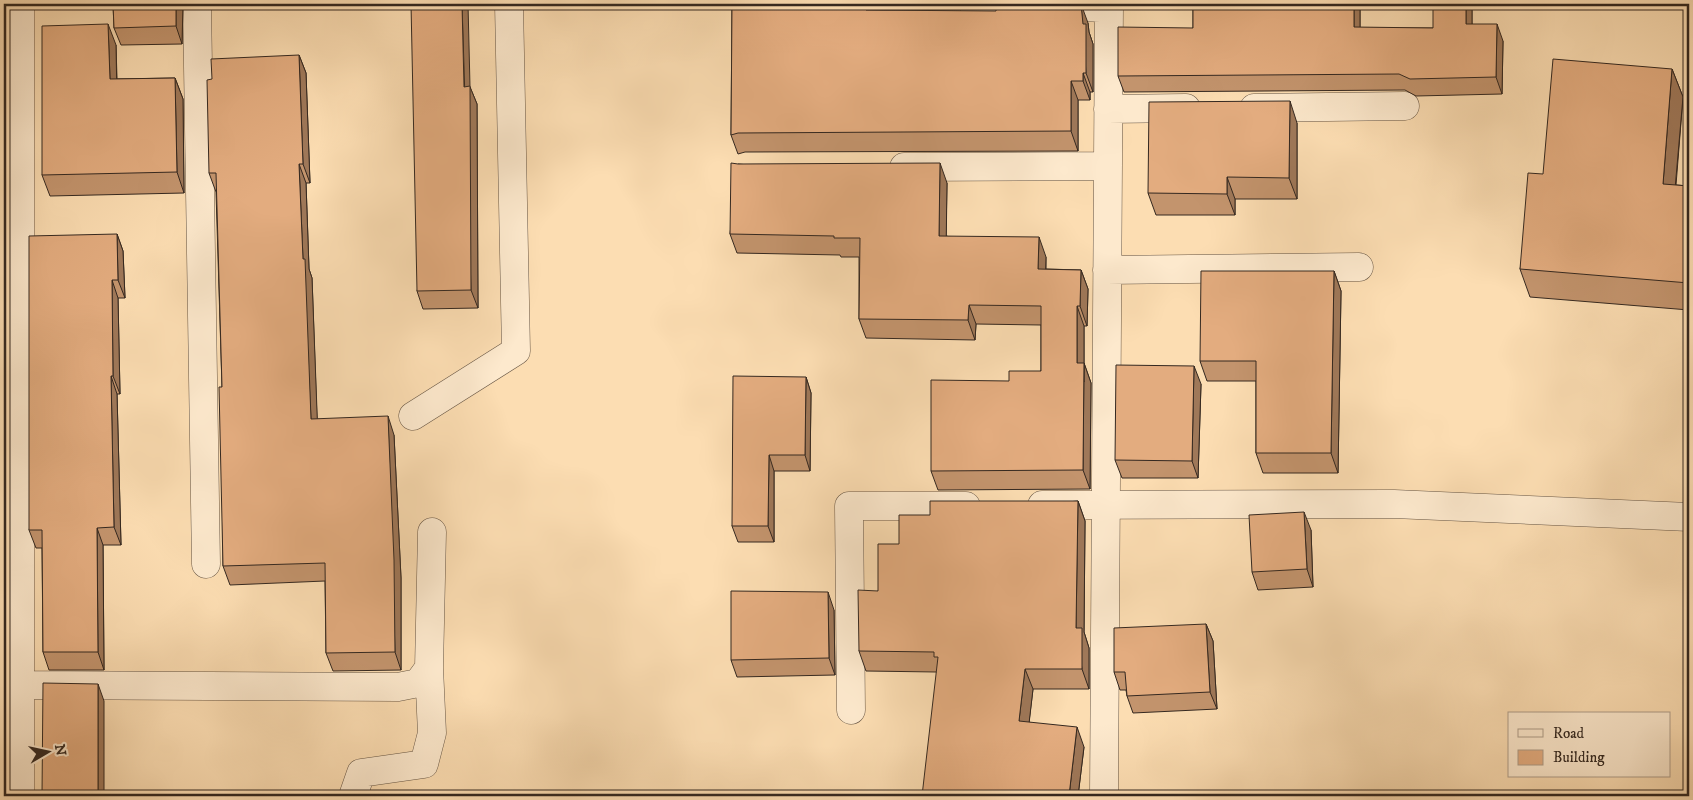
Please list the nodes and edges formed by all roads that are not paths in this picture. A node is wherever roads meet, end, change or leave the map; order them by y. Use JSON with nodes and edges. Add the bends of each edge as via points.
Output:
{"nodes":[{"id":1,"x":20,"y":4,"type":"edge"},
{"id":2,"x":197,"y":4,"type":"edge"},
{"id":3,"x":509,"y":4,"type":"edge"},
{"id":4,"x":973,"y":4,"type":"edge"},
{"id":5,"x":1109,"y":6,"type":"edge"},
{"id":6,"x":1405,"y":106,"type":"dead end"},
{"id":7,"x":1108,"y":110,"type":"junction"},
{"id":8,"x":1108,"y":166,"type":"junction"},
{"id":9,"x":882,"y":167,"type":"edge"},
{"id":10,"x":12,"y":226,"type":"edge"},
{"id":11,"x":1359,"y":267,"type":"dead end"},
{"id":12,"x":1107,"y":270,"type":"junction"},
{"id":13,"x":12,"y":389,"type":"edge"},
{"id":14,"x":413,"y":416,"type":"dead end"},
{"id":15,"x":1106,"y":505,"type":"junction"},
{"id":16,"x":988,"y":506,"type":"edge"},
{"id":17,"x":1017,"y":506,"type":"edge"},
{"id":18,"x":1689,"y":517,"type":"edge"},
{"id":19,"x":432,"y":532,"type":"dead end"},
{"id":20,"x":12,"y":559,"type":"edge"},
{"id":21,"x":206,"y":564,"type":"dead end"},
{"id":22,"x":429,"y":668,"type":"junction"},
{"id":23,"x":20,"y":685,"type":"junction"},
{"id":24,"x":851,"y":710,"type":"dead end"},
{"id":25,"x":20,"y":796,"type":"edge"},
{"id":26,"x":353,"y":796,"type":"edge"},
{"id":27,"x":1104,"y":796,"type":"edge"}],
"edges":[{"from":1,"to":10,"type":"street"},
{"from":2,"to":21,"type":"street"},
{"from":3,"to":14,"type":"street","via":[[516,351]]},
{"from":4,"to":5,"type":"street"},
{"from":5,"to":7,"type":"street"},
{"from":6,"to":7,"type":"street"},
{"from":7,"to":8,"type":"street"},
{"from":8,"to":9,"type":"street"},
{"from":8,"to":12,"type":"street"},
{"from":10,"to":13,"type":"street"},
{"from":11,"to":12,"type":"street"},
{"from":12,"to":15,"type":"street"},
{"from":13,"to":20,"type":"street"},
{"from":15,"to":17,"type":"street"},
{"from":15,"to":18,"type":"street","via":[[1369,504]]},
{"from":15,"to":27,"type":"street"},
{"from":16,"to":24,"type":"street","via":[[850,506]]},
{"from":19,"to":22,"type":"street"},
{"from":20,"to":23,"type":"street"},
{"from":22,"to":23,"type":"street","via":[[418,683],[398,686]]},
{"from":22,"to":26,"type":"street","via":[[432,733],[424,764],[360,773]]},
{"from":23,"to":25,"type":"street"}]}
